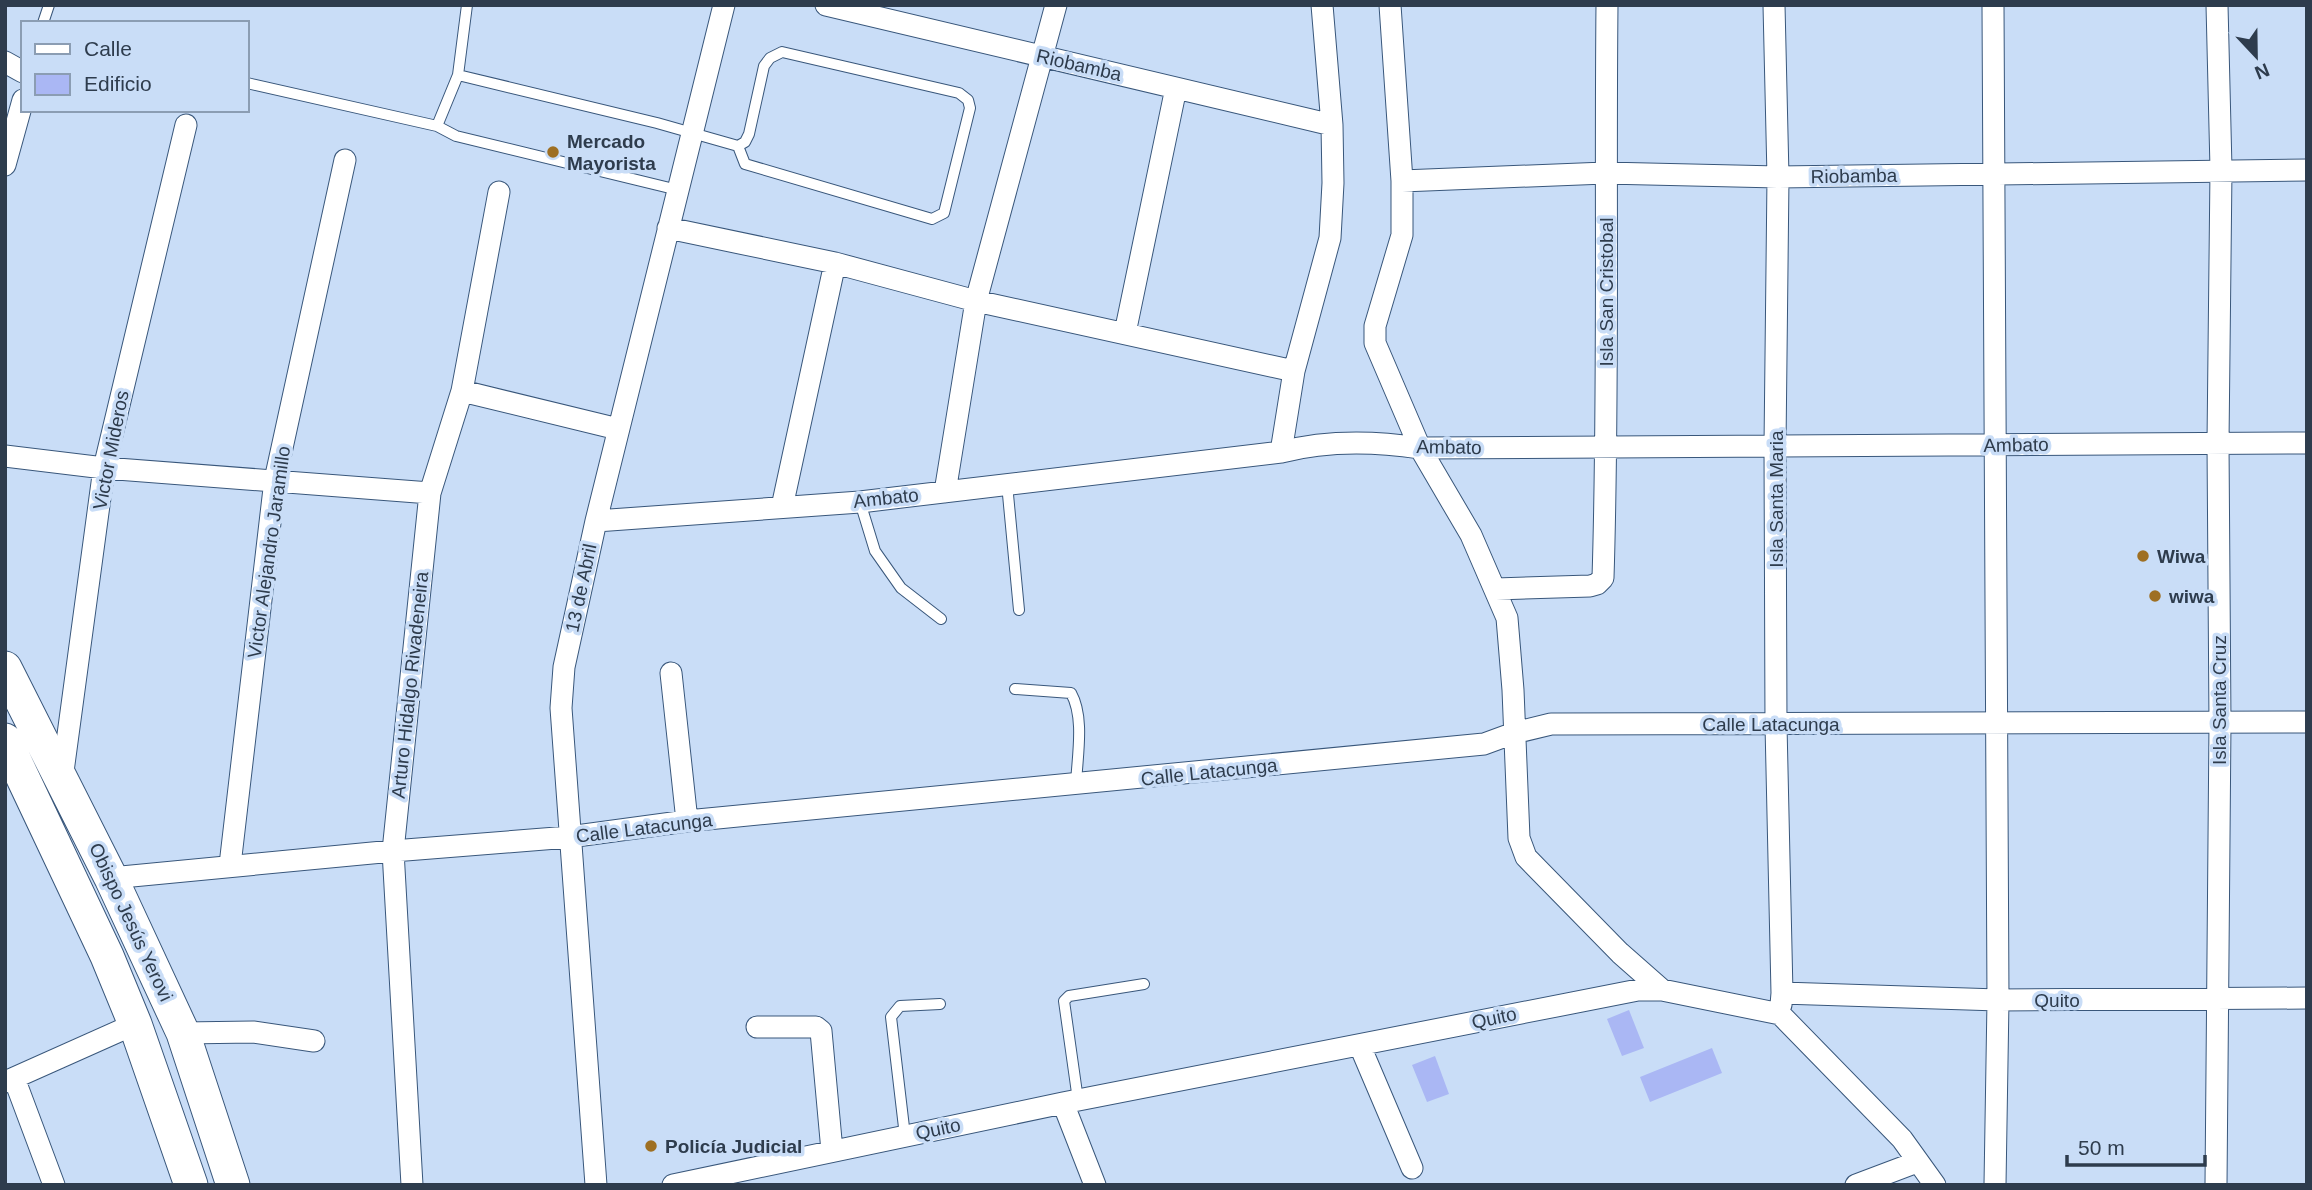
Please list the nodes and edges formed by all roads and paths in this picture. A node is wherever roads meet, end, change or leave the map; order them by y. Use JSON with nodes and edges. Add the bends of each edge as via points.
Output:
{"nodes":[{"id":1,"x":467,"y":5,"type":"edge"},
{"id":2,"x":724,"y":5,"type":"edge"},
{"id":3,"x":826,"y":5,"type":"edge"},
{"id":4,"x":1056,"y":5,"type":"edge"},
{"id":5,"x":1322,"y":5,"type":"edge"},
{"id":6,"x":1390,"y":5,"type":"edge"},
{"id":7,"x":1607,"y":5,"type":"edge"},
{"id":8,"x":1774,"y":5,"type":"edge"},
{"id":9,"x":1993,"y":5,"type":"edge"},
{"id":10,"x":2217,"y":5,"type":"edge"},
{"id":11,"x":896,"y":13,"type":"edge"},
{"id":12,"x":1043,"y":56,"type":"junction"},
{"id":13,"x":458,"y":75,"type":"junction"},
{"id":14,"x":248,"y":83,"type":"edge"},
{"id":15,"x":1176,"y":88,"type":"junction"},
{"id":16,"x":21,"y":107,"type":"edge"},
{"id":17,"x":186,"y":125,"type":"dead end"},
{"id":18,"x":1332,"y":125,"type":"junction"},
{"id":19,"x":437,"y":126,"type":"junction"},
{"id":20,"x":692,"y":133,"type":"junction"},
{"id":21,"x":738,"y":146,"type":"junction"},
{"id":22,"x":345,"y":160,"type":"dead end"},
{"id":23,"x":5,"y":165,"type":"edge"},
{"id":24,"x":2221,"y":169,"type":"junction"},
{"id":25,"x":2307,"y":170,"type":"edge"},
{"id":26,"x":1605,"y":173,"type":"junction"},
{"id":27,"x":1995,"y":173,"type":"junction"},
{"id":28,"x":1778,"y":177,"type":"junction"},
{"id":29,"x":1402,"y":181,"type":"junction"},
{"id":30,"x":677,"y":190,"type":"junction"},
{"id":31,"x":499,"y":192,"type":"dead end"},
{"id":32,"x":668,"y":228,"type":"junction"},
{"id":33,"x":835,"y":263,"type":"junction"},
{"id":34,"x":976,"y":301,"type":"junction"},
{"id":35,"x":1125,"y":333,"type":"junction"},
{"id":36,"x":1294,"y":370,"type":"junction"},
{"id":37,"x":462,"y":391,"type":"junction"},
{"id":38,"x":618,"y":429,"type":"junction"},
{"id":39,"x":2218,"y":443,"type":"junction"},
{"id":40,"x":2307,"y":443,"type":"edge"},
{"id":41,"x":1996,"y":445,"type":"junction"},
{"id":42,"x":1775,"y":446,"type":"junction"},
{"id":43,"x":1607,"y":447,"type":"junction"},
{"id":44,"x":1420,"y":448,"type":"junction"},
{"id":45,"x":1281,"y":452,"type":"junction"},
{"id":46,"x":5,"y":456,"type":"edge"},
{"id":47,"x":104,"y":468,"type":"junction"},
{"id":48,"x":275,"y":480,"type":"junction"},
{"id":49,"x":1007,"y":484,"type":"junction"},
{"id":50,"x":945,"y":492,"type":"junction"},
{"id":51,"x":430,"y":493,"type":"junction"},
{"id":52,"x":860,"y":502,"type":"junction"},
{"id":53,"x":782,"y":507,"type":"junction"},
{"id":54,"x":596,"y":521,"type":"junction"},
{"id":55,"x":1496,"y":589,"type":"junction"},
{"id":56,"x":1018,"y":610,"type":"dead end"},
{"id":57,"x":940,"y":619,"type":"dead end"},
{"id":58,"x":5,"y":668,"type":"edge"},
{"id":59,"x":671,"y":673,"type":"dead end"},
{"id":60,"x":1015,"y":689,"type":"dead end"},
{"id":61,"x":1995,"y":721,"type":"junction"},
{"id":62,"x":2307,"y":722,"type":"edge"},
{"id":63,"x":2220,"y":723,"type":"junction"},
{"id":64,"x":1776,"y":724,"type":"junction"},
{"id":65,"x":1514,"y":733,"type":"junction"},
{"id":66,"x":5,"y":740,"type":"edge"},
{"id":67,"x":13,"y":774,"type":"edge"},
{"id":68,"x":62,"y":779,"type":"junction"},
{"id":69,"x":1076,"y":785,"type":"junction"},
{"id":70,"x":687,"y":821,"type":"junction"},
{"id":71,"x":569,"y":838,"type":"junction"},
{"id":72,"x":393,"y":850,"type":"junction"},
{"id":73,"x":230,"y":865,"type":"junction"},
{"id":74,"x":111,"y":878,"type":"junction"},
{"id":75,"x":1144,"y":984,"type":"dead end"},
{"id":76,"x":1662,"y":990,"type":"junction"},
{"id":77,"x":2307,"y":998,"type":"edge"},
{"id":78,"x":1998,"y":1000,"type":"junction"},
{"id":79,"x":2218,"y":1000,"type":"junction"},
{"id":80,"x":1781,"y":1003,"type":"junction"},
{"id":81,"x":940,"y":1004,"type":"dead end"},
{"id":82,"x":135,"y":1024,"type":"junction"},
{"id":83,"x":757,"y":1027,"type":"dead end"},
{"id":84,"x":183,"y":1033,"type":"junction"},
{"id":85,"x":314,"y":1041,"type":"dead end"},
{"id":86,"x":1360,"y":1046,"type":"junction"},
{"id":87,"x":10,"y":1080,"type":"edge"},
{"id":88,"x":1071,"y":1101,"type":"junction"},
{"id":89,"x":905,"y":1136,"type":"junction"},
{"id":90,"x":832,"y":1151,"type":"junction"},
{"id":91,"x":1917,"y":1162,"type":"junction"},
{"id":92,"x":1412,"y":1168,"type":"dead end"},
{"id":93,"x":718,"y":1180,"type":"edge"},
{"id":94,"x":54,"y":1185,"type":"edge"},
{"id":95,"x":191,"y":1185,"type":"edge"},
{"id":96,"x":233,"y":1185,"type":"edge"},
{"id":97,"x":412,"y":1185,"type":"edge"},
{"id":98,"x":596,"y":1185,"type":"edge"},
{"id":99,"x":673,"y":1185,"type":"edge"},
{"id":100,"x":1095,"y":1185,"type":"edge"},
{"id":101,"x":1856,"y":1185,"type":"edge"},
{"id":102,"x":1935,"y":1185,"type":"edge"},
{"id":103,"x":1995,"y":1185,"type":"edge"},
{"id":104,"x":2216,"y":1185,"type":"edge"}],
"edges":[{"from":1,"to":13,"type":"lane"},
{"from":2,"to":20,"type":"street","name":"13 de Abril"},
{"from":3,"to":11,"type":"street","name":"Riobamba"},
{"from":4,"to":12,"type":"street"},
{"from":5,"to":18,"type":"street"},
{"from":6,"to":29,"type":"street"},
{"from":7,"to":26,"type":"street","name":"Isla San Cristobal"},
{"from":8,"to":28,"type":"street","name":"Isla Santa Maria"},
{"from":9,"to":27,"type":"street"},
{"from":10,"to":24,"type":"street","name":"Isla Santa Cruz"},
{"from":11,"to":12,"type":"street","name":"Riobamba"},
{"from":12,"to":15,"type":"street","name":"Riobamba"},
{"from":12,"to":34,"type":"street"},
{"from":13,"to":19,"type":"lane"},
{"from":13,"to":20,"type":"lane"},
{"from":14,"to":19,"type":"lane"},
{"from":15,"to":18,"type":"street","name":"Riobamba"},
{"from":15,"to":35,"type":"street"},
{"from":16,"to":23,"type":"street"},
{"from":17,"to":47,"type":"street","name":"Victor Mideros"},
{"from":18,"to":36,"type":"street","via":[[1330,238]]},
{"from":19,"to":30,"type":"lane","via":[[456,136]]},
{"from":20,"to":21,"type":"lane"},
{"from":20,"to":30,"type":"street","name":"13 de Abril"},
{"from":21,"to":21,"type":"lane","via":[[749,134],[764,66],[782,52],[959,93],[970,108],[944,214],[932,219],[745,164]]},
{"from":22,"to":48,"type":"street","name":"Victor Alejandro Jaramillo"},
{"from":24,"to":25,"type":"street","name":"Riobamba"},
{"from":24,"to":27,"type":"street","name":"Riobamba"},
{"from":24,"to":39,"type":"street","name":"Isla Santa Cruz"},
{"from":26,"to":28,"type":"street","name":"Riobamba"},
{"from":26,"to":29,"type":"street","name":"Riobamba"},
{"from":26,"to":43,"type":"street","name":"Isla San Cristobal"},
{"from":27,"to":28,"type":"street","name":"Riobamba"},
{"from":27,"to":41,"type":"street"},
{"from":28,"to":42,"type":"street","name":"Isla Santa Maria"},
{"from":29,"to":44,"type":"street","via":[[1402,235],[1375,326],[1375,342]]},
{"from":30,"to":32,"type":"street","name":"13 de Abril"},
{"from":31,"to":37,"type":"street","name":"Arturo Hidalgo Rivadeneira"},
{"from":32,"to":33,"type":"street"},
{"from":32,"to":38,"type":"street","name":"13 de Abril"},
{"from":33,"to":34,"type":"street"},
{"from":33,"to":53,"type":"street"},
{"from":34,"to":35,"type":"street"},
{"from":34,"to":50,"type":"street"},
{"from":35,"to":36,"type":"street"},
{"from":36,"to":45,"type":"street"},
{"from":37,"to":38,"type":"street"},
{"from":37,"to":51,"type":"street","name":"Arturo Hidalgo Rivadeneira"},
{"from":38,"to":54,"type":"street","name":"13 de Abril"},
{"from":39,"to":40,"type":"street","name":"Ambato"},
{"from":39,"to":41,"type":"street","name":"Ambato"},
{"from":39,"to":63,"type":"street","name":"Isla Santa Cruz"},
{"from":41,"to":42,"type":"street","name":"Ambato"},
{"from":41,"to":61,"type":"street"},
{"from":42,"to":43,"type":"street","name":"Ambato"},
{"from":42,"to":64,"type":"street","name":"Isla Santa Maria"},
{"from":43,"to":44,"type":"street","name":"Ambato"},
{"from":43,"to":55,"type":"street","name":"Isla San Cristobal","via":[[1603,578],[1590,586]]},
{"from":44,"to":45,"type":"street","name":"Ambato","via":[[1383,442],[1311,444]]},
{"from":44,"to":55,"type":"street","via":[[1471,535]]},
{"from":45,"to":49,"type":"street","name":"Ambato"},
{"from":46,"to":47,"type":"street"},
{"from":47,"to":48,"type":"street"},
{"from":47,"to":68,"type":"street","name":"Victor Mideros"},
{"from":48,"to":51,"type":"street"},
{"from":48,"to":73,"type":"street","name":"Victor Alejandro Jaramillo"},
{"from":49,"to":50,"type":"street","name":"Ambato"},
{"from":49,"to":56,"type":"lane"},
{"from":50,"to":52,"type":"street","name":"Ambato"},
{"from":51,"to":72,"type":"street","name":"Arturo Hidalgo Rivadeneira"},
{"from":52,"to":53,"type":"street","name":"Ambato"},
{"from":52,"to":57,"type":"lane","via":[[875,551],[901,588]]},
{"from":53,"to":54,"type":"street","name":"Ambato"},
{"from":54,"to":71,"type":"street","name":"13 de Abril","via":[[564,667],[561,708]]},
{"from":55,"to":65,"type":"street","via":[[1507,618]]},
{"from":58,"to":68,"type":"main road","name":"Obispo Jesús Yerovi"},
{"from":59,"to":70,"type":"street"},
{"from":60,"to":69,"type":"lane","via":[[1071,693],[1078,725]]},
{"from":61,"to":63,"type":"street","name":"Calle Latacunga"},
{"from":61,"to":64,"type":"street","name":"Calle Latacunga"},
{"from":61,"to":78,"type":"street"},
{"from":62,"to":63,"type":"street","name":"Calle Latacunga"},
{"from":63,"to":79,"type":"street","name":"Isla Santa Cruz"},
{"from":64,"to":65,"type":"street","name":"Calle Latacunga","via":[[1551,724]]},
{"from":64,"to":80,"type":"street","name":"Isla Santa Maria"},
{"from":65,"to":69,"type":"street","name":"Calle Latacunga","via":[[1484,744]]},
{"from":65,"to":76,"type":"street","via":[[1519,838],[1527,857]]},
{"from":66,"to":67,"type":"main road","name":"Obispo Jesús Yerovi"},
{"from":67,"to":82,"type":"main road","name":"Obispo Jesús Yerovi","via":[[76,887]]},
{"from":68,"to":74,"type":"main road","name":"Obispo Jesús Yerovi"},
{"from":69,"to":70,"type":"street","name":"Calle Latacunga"},
{"from":70,"to":71,"type":"street","name":"Calle Latacunga"},
{"from":71,"to":72,"type":"street","name":"Calle Latacunga"},
{"from":71,"to":98,"type":"street","name":"13 de Abril"},
{"from":72,"to":73,"type":"street","name":"Calle Latacunga"},
{"from":72,"to":97,"type":"street","name":"Arturo Hidalgo Rivadeneira"},
{"from":73,"to":74,"type":"street","name":"Calle Latacunga"},
{"from":74,"to":84,"type":"main road","name":"Obispo Jesús Yerovi"},
{"from":75,"to":88,"type":"lane","via":[[1069,996],[1063,1001]]},
{"from":76,"to":80,"type":"street","name":"Quito"},
{"from":76,"to":86,"type":"street","name":"Quito","via":[[1600,996]]},
{"from":77,"to":79,"type":"street","name":"Quito"},
{"from":78,"to":79,"type":"street","name":"Quito"},
{"from":78,"to":80,"type":"street","name":"Quito"},
{"from":78,"to":103,"type":"street"},
{"from":79,"to":104,"type":"street","name":"Isla Santa Cruz"},
{"from":80,"to":91,"type":"street","via":[[1902,1139]]},
{"from":81,"to":89,"type":"lane","via":[[900,1006],[891,1017]]},
{"from":82,"to":87,"type":"street"},
{"from":82,"to":95,"type":"main road","name":"Obispo Jesús Yerovi"},
{"from":83,"to":90,"type":"street","via":[[816,1027],[821,1031]]},
{"from":84,"to":85,"type":"street","via":[[253,1032]]},
{"from":84,"to":96,"type":"main road","name":"Obispo Jesús Yerovi"},
{"from":86,"to":88,"type":"street","name":"Quito"},
{"from":86,"to":92,"type":"street"},
{"from":87,"to":94,"type":"street"},
{"from":88,"to":89,"type":"street","name":"Quito"},
{"from":88,"to":100,"type":"street"},
{"from":89,"to":90,"type":"street","name":"Quito"},
{"from":90,"to":93,"type":"street","name":"Quito"},
{"from":91,"to":101,"type":"street"},
{"from":91,"to":102,"type":"street"},
{"from":93,"to":99,"type":"street","name":"Quito"}]}
